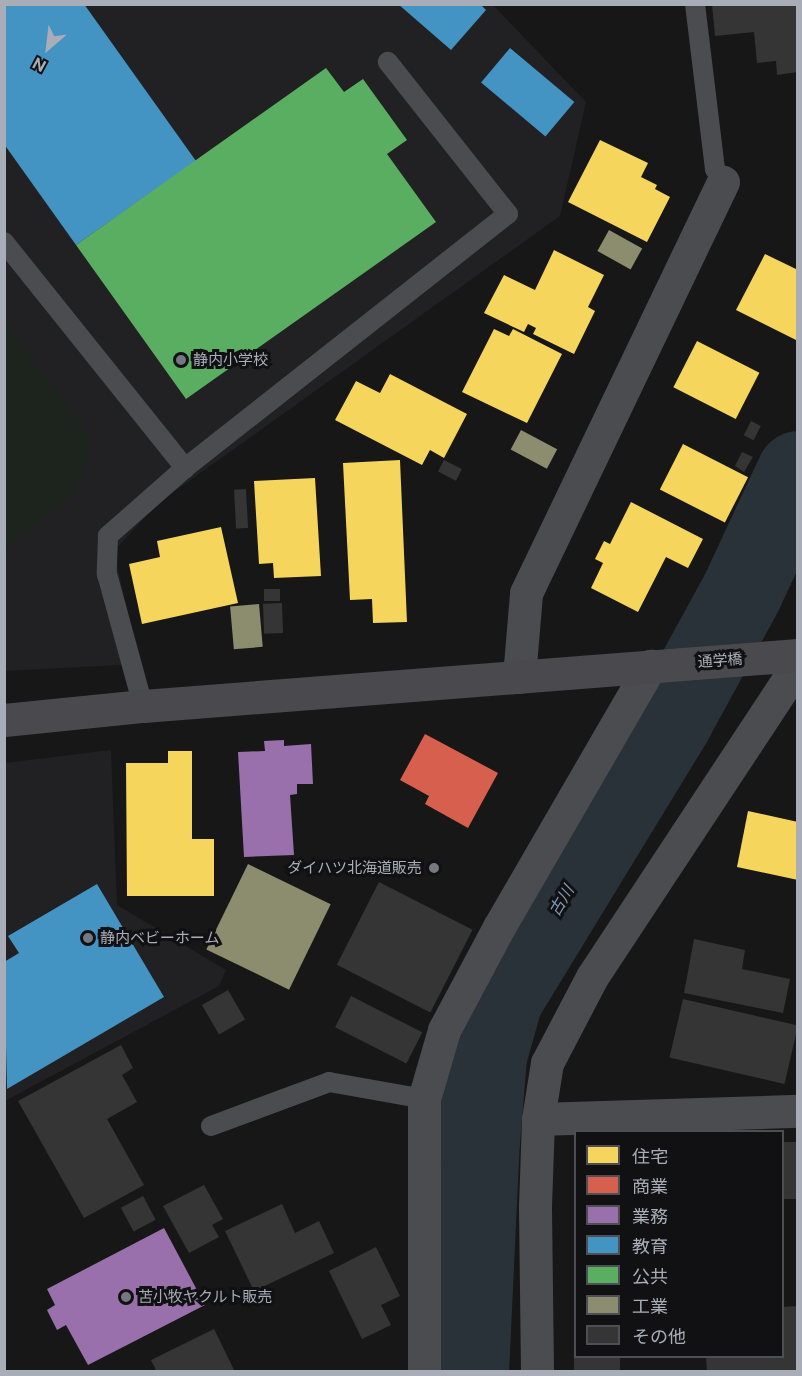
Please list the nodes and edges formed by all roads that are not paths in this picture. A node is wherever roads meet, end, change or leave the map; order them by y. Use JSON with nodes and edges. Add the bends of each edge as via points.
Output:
{"nodes":[{"id":1,"x":695,"y":4,"type":"edge"},
{"id":2,"x":388,"y":62,"type":"dead end"},
{"id":3,"x":723,"y":182,"type":"joint"},
{"id":4,"x":4,"y":242,"type":"edge"},
{"id":5,"x":185,"y":468,"type":"junction"},
{"id":6,"x":788,"y":659,"type":"edge"},
{"id":7,"x":660,"y":665,"type":"junction"},
{"id":8,"x":519,"y":677,"type":"junction"},
{"id":9,"x":143,"y":706,"type":"junction"},
{"id":10,"x":4,"y":720,"type":"edge"},
{"id":11,"x":424,"y":1099,"type":"junction"},
{"id":12,"x":798,"y":1111,"type":"edge"},
{"id":13,"x":538,"y":1119,"type":"junction"},
{"id":14,"x":212,"y":1126,"type":"dead end"},
{"id":15,"x":424,"y":1371,"type":"edge"},
{"id":16,"x":537,"y":1371,"type":"edge"}],
"edges":[{"from":1,"to":3,"type":"lane","via":[[715,169]]},
{"from":2,"to":5,"type":"lane","via":[[508,214]]},
{"from":3,"to":8,"type":"street","via":[[526,593]]},
{"from":4,"to":5,"type":"lane"},
{"from":5,"to":9,"type":"lane","via":[[108,536],[107,574]]},
{"from":6,"to":7,"type":"street","name":"通学橋"},
{"from":6,"to":13,"type":"street","via":[[592,977],[547,1063]]},
{"from":7,"to":8,"type":"street","name":"通学橋"},
{"from":7,"to":11,"type":"street","via":[[499,927],[444,1030]]},
{"from":8,"to":9,"type":"street","name":"通学橋"},
{"from":9,"to":10,"type":"street","name":"通学橋"},
{"from":11,"to":14,"type":"lane","via":[[329,1082]]},
{"from":11,"to":15,"type":"street"},
{"from":12,"to":13,"type":"street"},
{"from":13,"to":16,"type":"street"}]}
